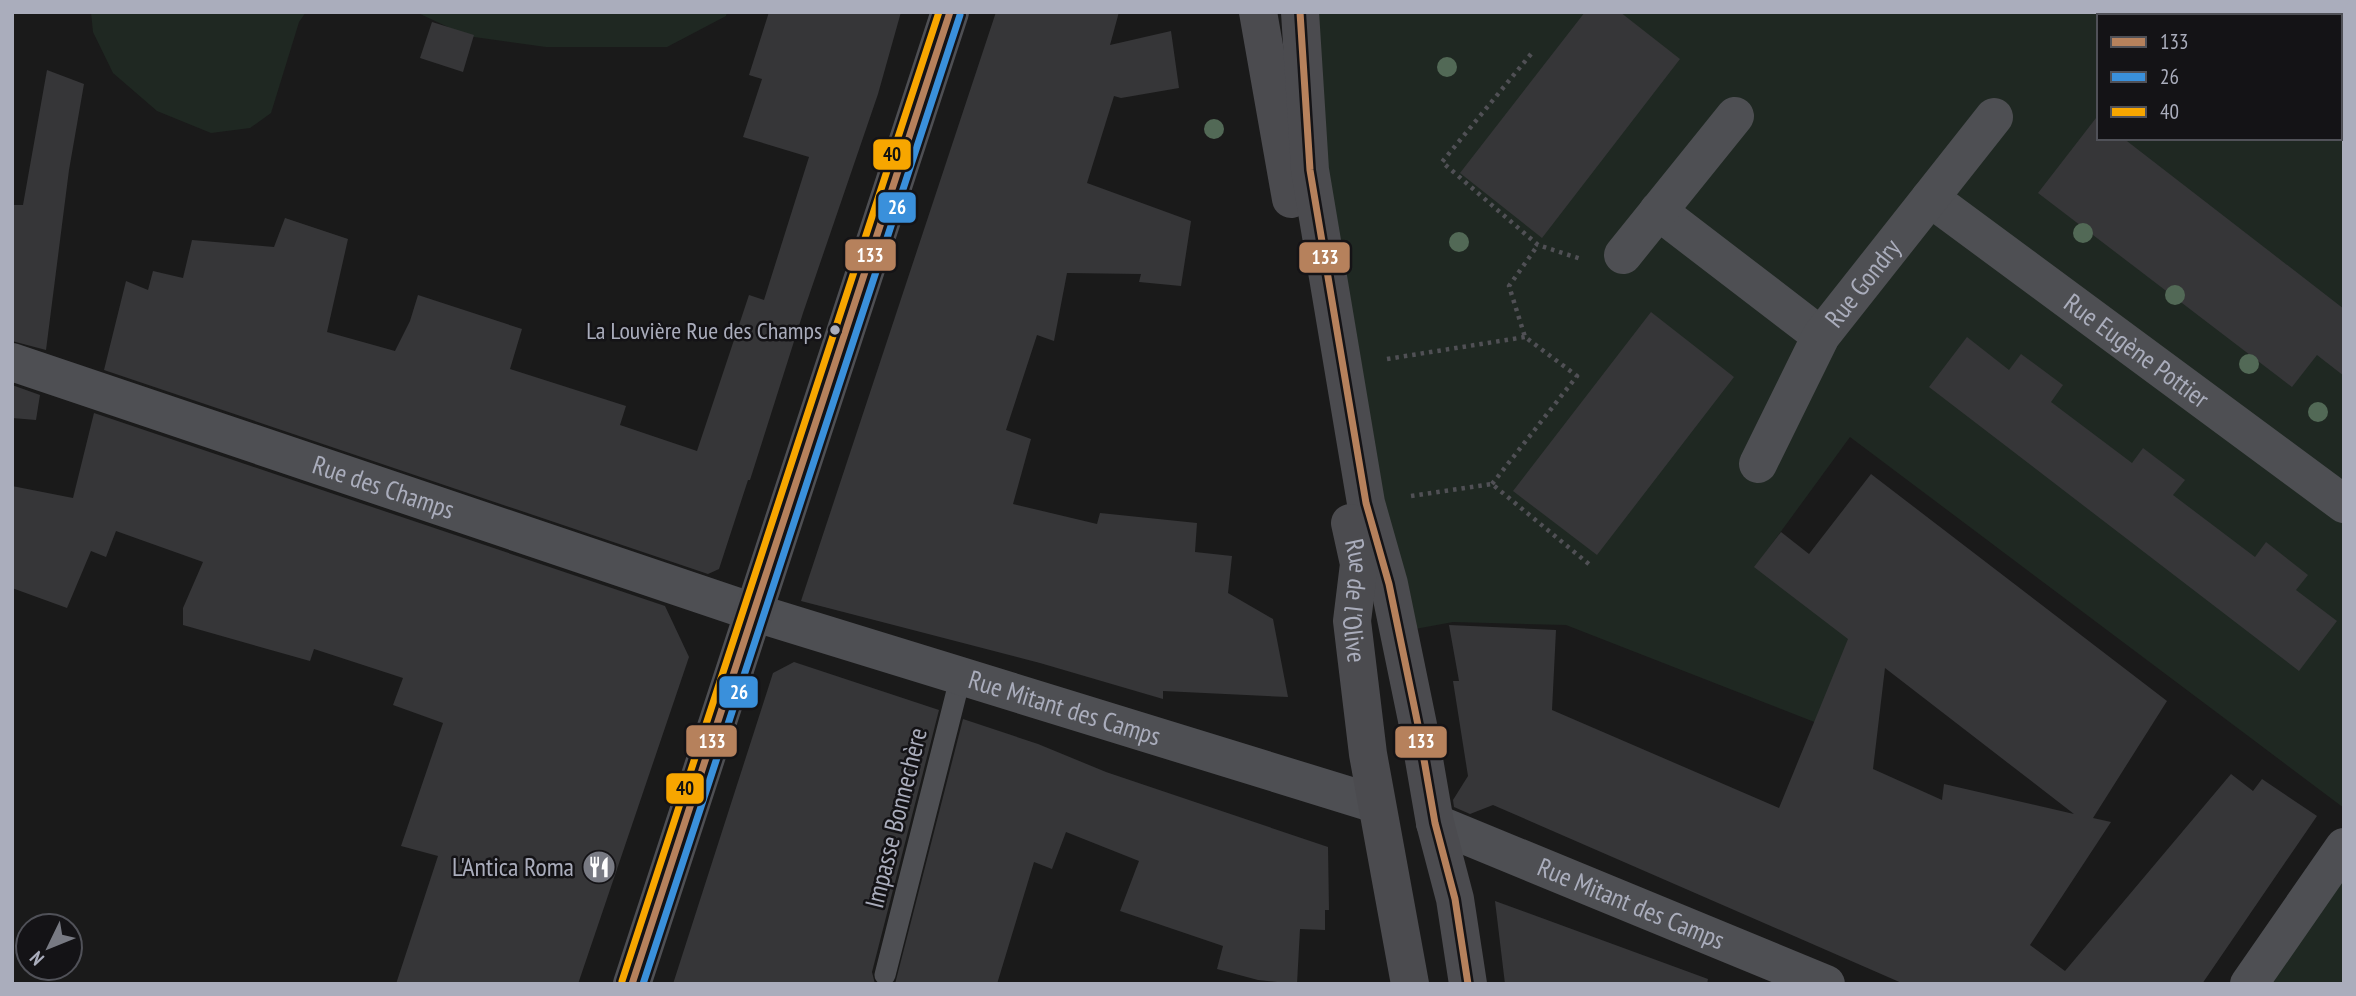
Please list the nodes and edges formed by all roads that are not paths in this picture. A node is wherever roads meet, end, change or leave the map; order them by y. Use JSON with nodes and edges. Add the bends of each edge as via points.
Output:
{"nodes":[{"id":1,"x":950,"y":12,"type":"edge"},
{"id":2,"x":1258,"y":12,"type":"edge"},
{"id":3,"x":1300,"y":12,"type":"edge"},
{"id":4,"x":1735,"y":116,"type":"dead end"},
{"id":5,"x":1994,"y":117,"type":"dead end"},
{"id":6,"x":1930,"y":198,"type":"junction"},
{"id":7,"x":1658,"y":211,"type":"junction"},
{"id":8,"x":1623,"y":255,"type":"road end"},
{"id":9,"x":1821,"y":337,"type":"junction"},
{"id":10,"x":12,"y":362,"type":"edge"},
{"id":11,"x":1758,"y":464,"type":"dead end"},
{"id":12,"x":2344,"y":504,"type":"edge"},
{"id":13,"x":754,"y":612,"type":"junction"},
{"id":14,"x":961,"y":675,"type":"junction"},
{"id":15,"x":1359,"y":680,"type":"junction"},
{"id":16,"x":1376,"y":804,"type":"junction"},
{"id":17,"x":1434,"y":822,"type":"junction"},
{"id":18,"x":2344,"y":847,"type":"edge"},
{"id":19,"x":885,"y":975,"type":"dead end"},
{"id":20,"x":632,"y":984,"type":"edge"},
{"id":21,"x":1410,"y":984,"type":"edge"},
{"id":22,"x":1468,"y":984,"type":"edge"},
{"id":23,"x":1826,"y":984,"type":"edge"},
{"id":24,"x":2249,"y":984,"type":"edge"}],
"edges":[{"from":1,"to":13,"type":"street"},
{"from":2,"to":15,"type":"main road","name":"Rue de l'Olive","via":[[1359,564],[1352,621]]},
{"from":3,"to":17,"type":"main road","name":"Rue de l'Olive","via":[[1310,170],[1366,503],[1389,584]]},
{"from":4,"to":7,"type":"street"},
{"from":5,"to":6,"type":"street","name":"Rue Gondry"},
{"from":6,"to":9,"type":"street","name":"Rue Gondry"},
{"from":6,"to":12,"type":"street","name":"Rue Eugène Pottier"},
{"from":7,"to":8,"type":"street"},
{"from":7,"to":9,"type":"street"},
{"from":9,"to":11,"type":"street","name":"Rue Gondry"},
{"from":10,"to":13,"type":"street","name":"Rue des Champs"},
{"from":13,"to":14,"type":"street","name":"Rue Mitant des Camps"},
{"from":13,"to":20,"type":"street"},
{"from":14,"to":16,"type":"street","name":"Rue Mitant des Camps"},
{"from":14,"to":19,"type":"lane","name":"Impasse Bonnechère"},
{"from":15,"to":16,"type":"main road","name":"Rue de l'Olive"},
{"from":15,"to":17,"type":"main road","via":[[1386,714],[1402,803]]},
{"from":16,"to":21,"type":"main road","name":"Rue de l'Olive"},
{"from":17,"to":22,"type":"main road","name":"Rue de l'Olive","via":[[1455,900]]},
{"from":17,"to":23,"type":"street","name":"Rue Mitant des Camps"},
{"from":18,"to":24,"type":"street"}]}
